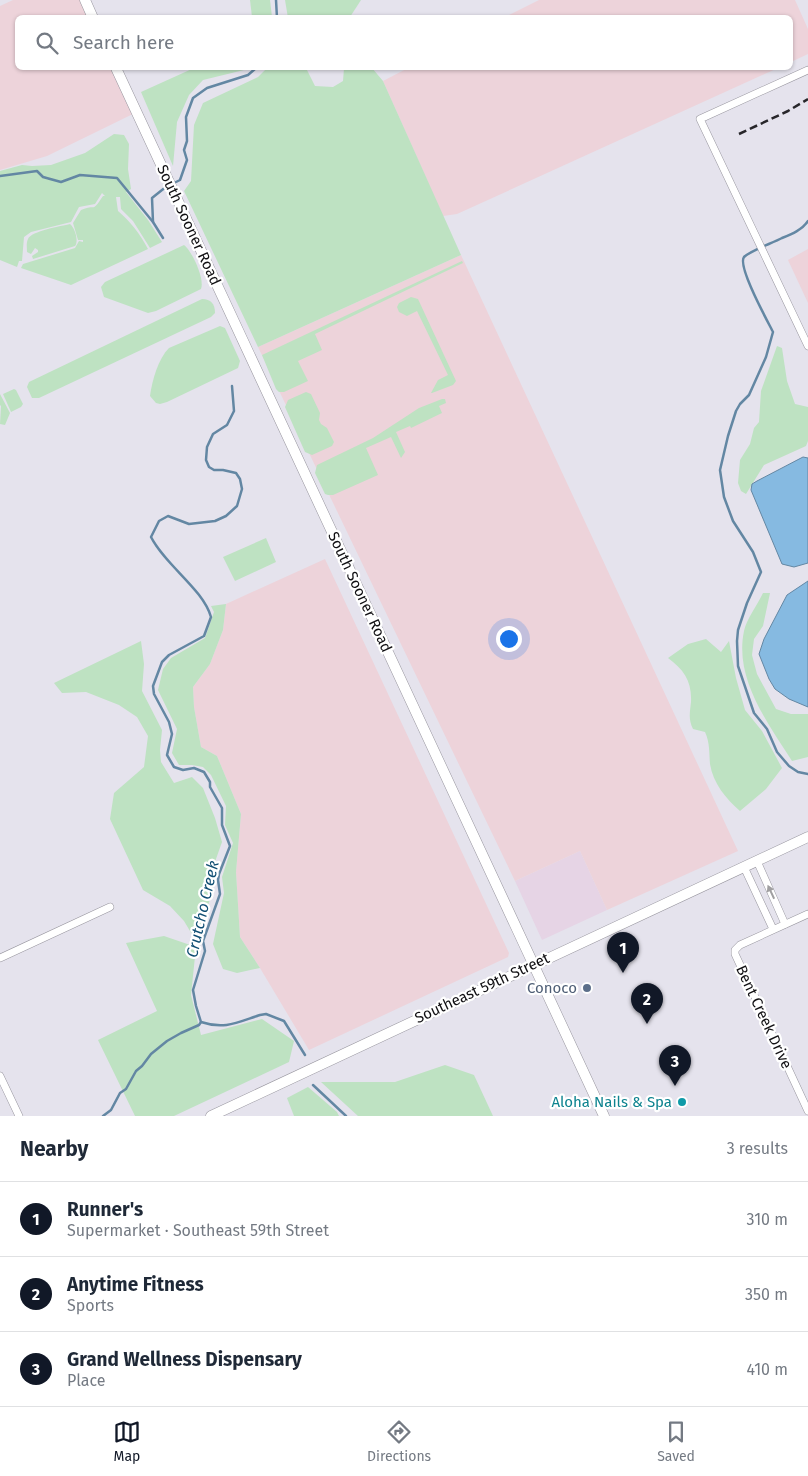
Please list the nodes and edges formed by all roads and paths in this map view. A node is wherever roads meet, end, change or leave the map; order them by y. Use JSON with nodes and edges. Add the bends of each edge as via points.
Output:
{"nodes":[{"id":1,"x":84,"y":0,"type":"edge"},
{"id":2,"x":92,"y":15,"type":"edge"},
{"id":3,"x":117,"y":70,"type":"edge"},
{"id":4,"x":808,"y":70,"type":"edge"},
{"id":5,"x":808,"y":346,"type":"edge"},
{"id":6,"x":808,"y":837,"type":"edge"},
{"id":7,"x":756,"y":861,"type":"junction"},
{"id":8,"x":744,"y":867,"type":"junction"},
{"id":9,"x":110,"y":906,"type":"dead end"},
{"id":10,"x":808,"y":914,"type":"edge"},
{"id":11,"x":785,"y":924,"type":"junction"},
{"id":12,"x":773,"y":929,"type":"junction"},
{"id":13,"x":0,"y":958,"type":"edge"},
{"id":14,"x":533,"y":964,"type":"junction"},
{"id":15,"x":0,"y":1076,"type":"edge"},
{"id":16,"x":808,"y":1111,"type":"edge"},
{"id":17,"x":19,"y":1116,"type":"edge"},
{"id":18,"x":211,"y":1116,"type":"edge"},
{"id":19,"x":604,"y":1116,"type":"edge"}],
"edges":[{"from":1,"to":2,"type":"main road"},
{"from":3,"to":14,"type":"main road","name":"South Sooner Road"},
{"from":4,"to":5,"type":"street","via":[[700,120]]},
{"from":6,"to":7,"type":"main road","name":"Southeast 59th Street"},
{"from":7,"to":8,"type":"main road","name":"Southeast 59th Street"},
{"from":11,"to":7,"type":"street","one_way":true},
{"from":8,"to":12,"type":"street"},
{"from":8,"to":14,"type":"main road","name":"Southeast 59th Street"},
{"from":9,"to":13,"type":"street"},
{"from":10,"to":11,"type":"street"},
{"from":11,"to":12,"type":"street"},
{"from":12,"to":16,"type":"street","name":"Bent Creek Drive","via":[[740,945],[735,950],[736,958]]},
{"from":14,"to":18,"type":"main road","name":"Southeast 59th Street"},
{"from":14,"to":19,"type":"main road","name":"South Sooner Road"},
{"from":15,"to":17,"type":"street"}]}
